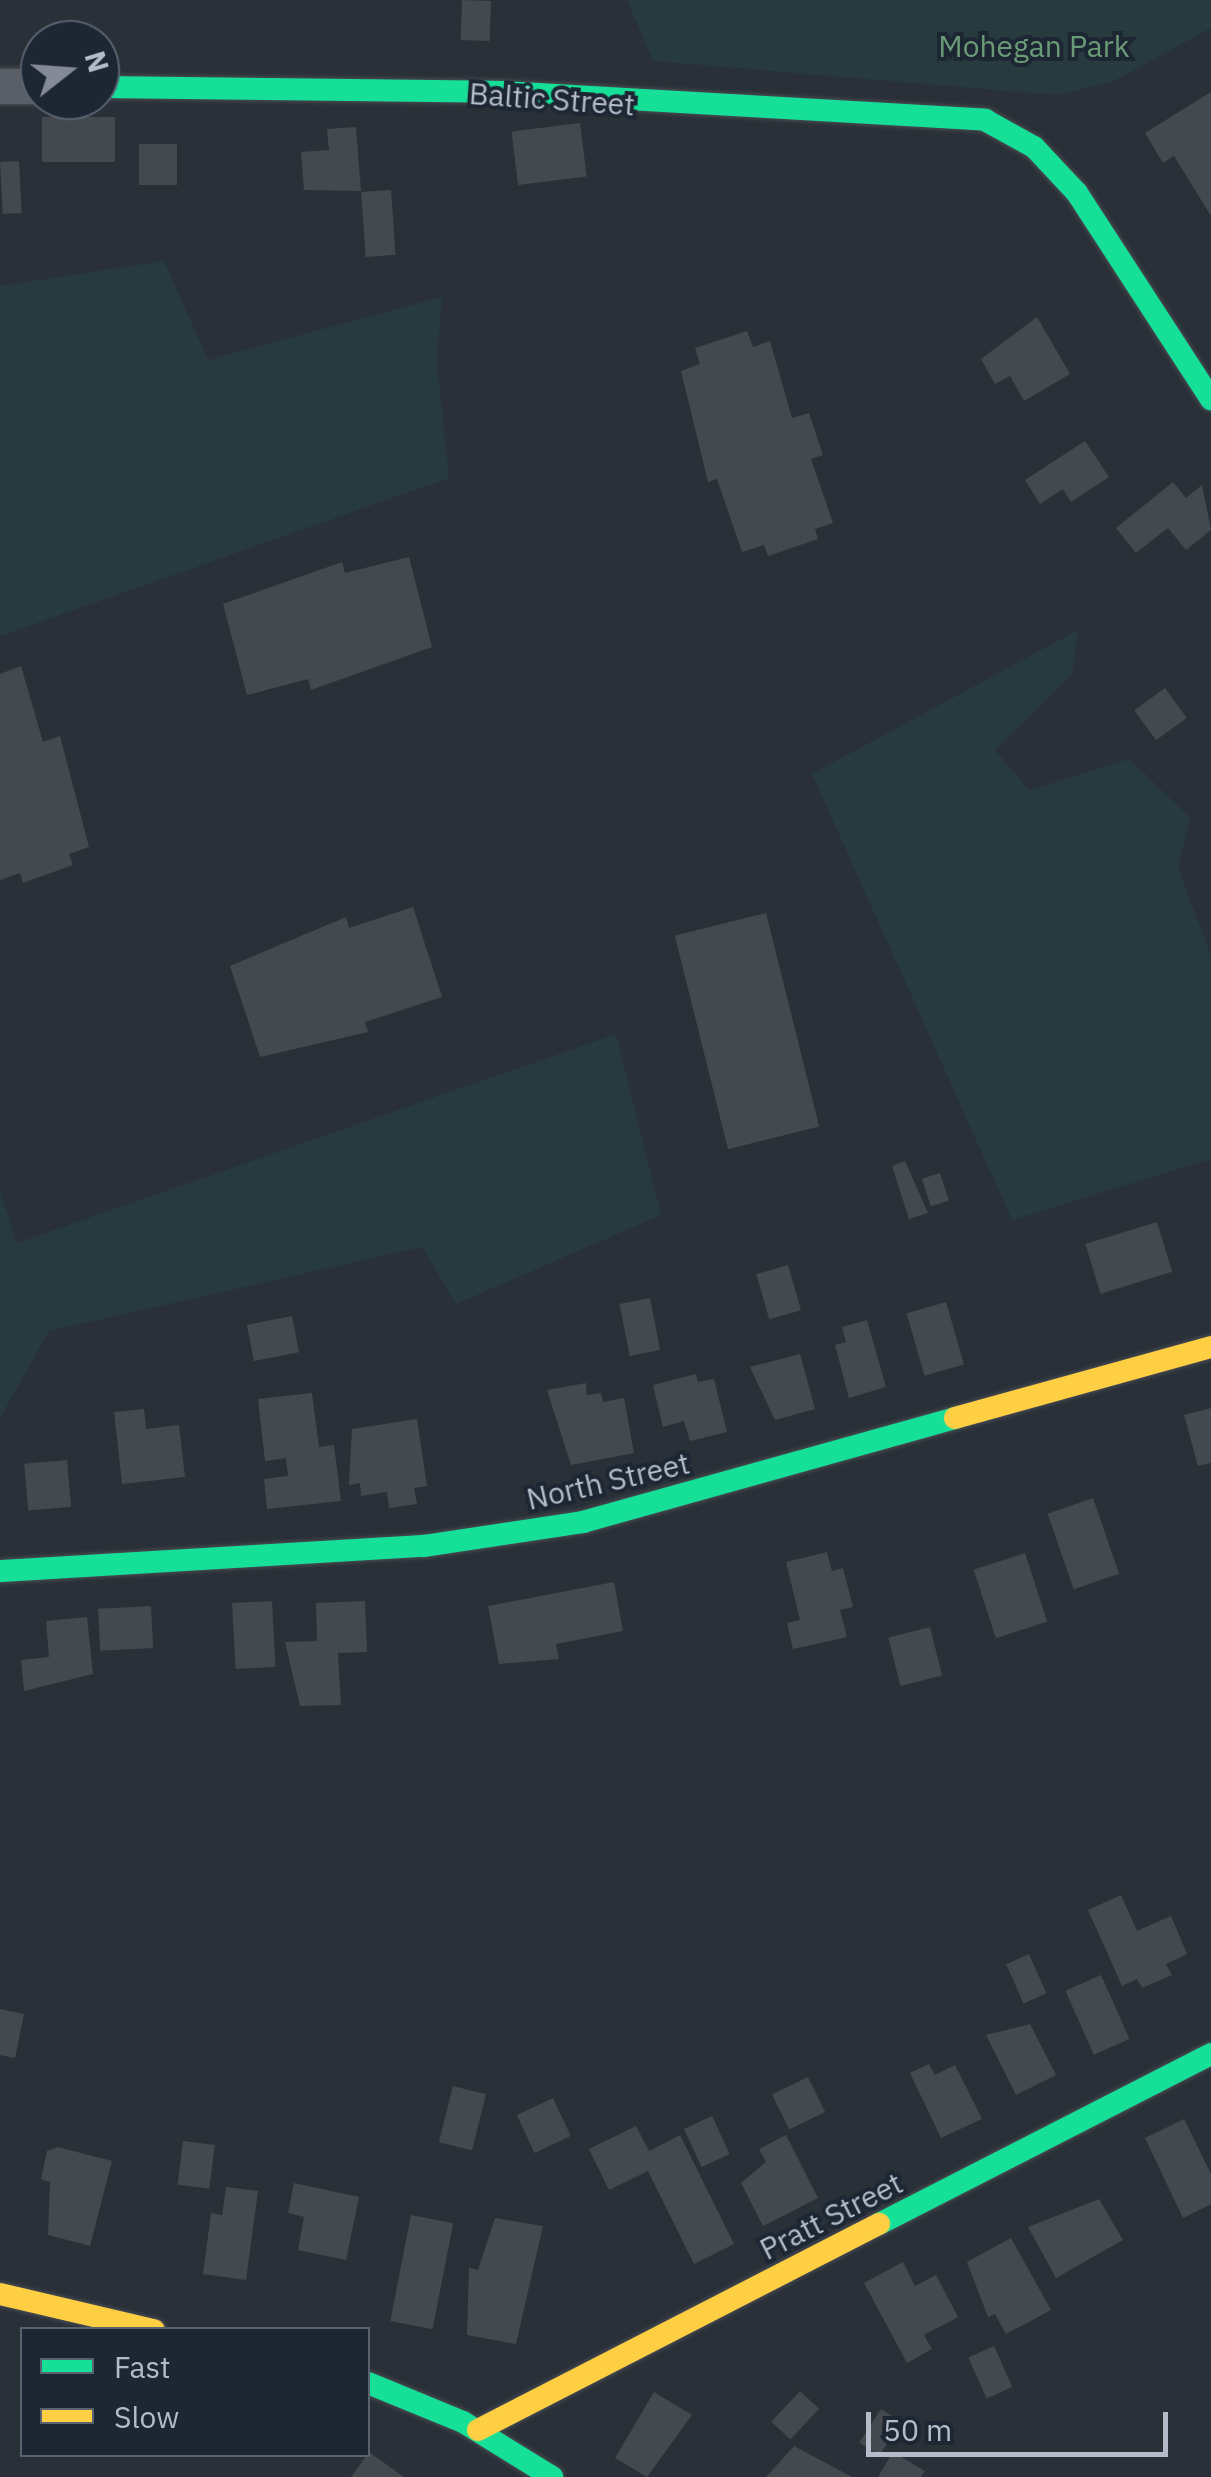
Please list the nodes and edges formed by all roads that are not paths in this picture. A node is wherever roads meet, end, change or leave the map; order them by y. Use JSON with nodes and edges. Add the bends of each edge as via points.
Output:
{"nodes":[{"id":1,"x":120,"y":87,"type":"edge"},
{"id":2,"x":1211,"y":399,"type":"edge"},
{"id":3,"x":1211,"y":1347,"type":"edge"},
{"id":4,"x":0,"y":1571,"type":"edge"},
{"id":5,"x":1211,"y":2054,"type":"edge"},
{"id":6,"x":0,"y":2294,"type":"edge"},
{"id":7,"x":141,"y":2327,"type":"edge"},
{"id":8,"x":370,"y":2383,"type":"edge"},
{"id":9,"x":478,"y":2430,"type":"junction"},
{"id":10,"x":552,"y":2477,"type":"edge"}],
"edges":[{"from":1,"to":2,"type":"street","name":"Baltic Street","via":[[533,94],[677,109],[966,116],[1003,127],[1086,205]]},
{"from":3,"to":4,"type":"street","name":"North Street","via":[[582,1522],[424,1546]]},
{"from":5,"to":9,"type":"street","name":"Pratt Street"},
{"from":6,"to":7,"type":"street"},
{"from":8,"to":9,"type":"street"},
{"from":9,"to":10,"type":"street"}]}
